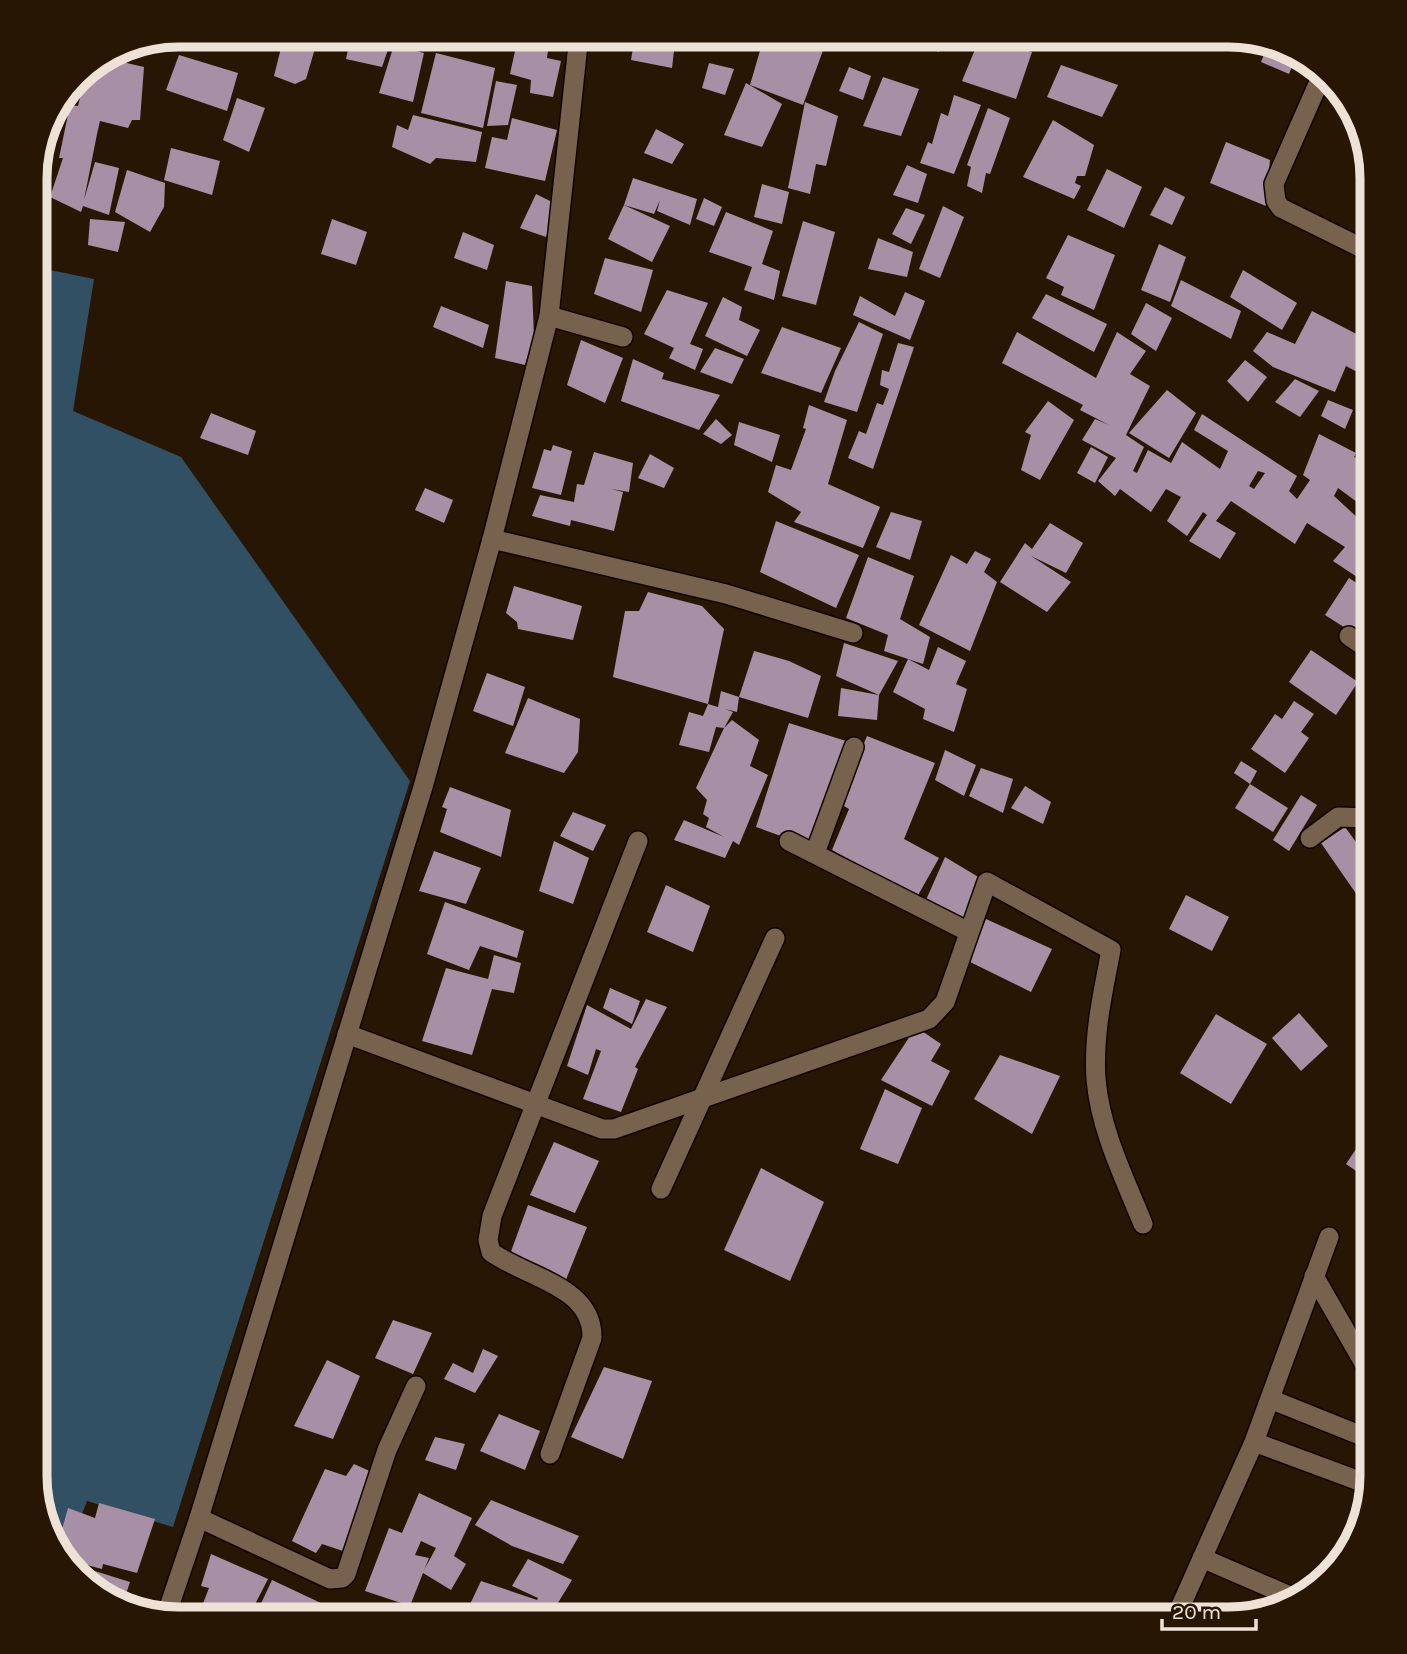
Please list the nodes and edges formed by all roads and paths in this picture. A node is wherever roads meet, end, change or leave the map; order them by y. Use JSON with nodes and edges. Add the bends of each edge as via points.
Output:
{"nodes":[{"id":1,"x":578,"y":48,"type":"edge"},
{"id":2,"x":1318,"y":83,"type":"edge"},
{"id":3,"x":1360,"y":247,"type":"edge"},
{"id":4,"x":549,"y":316,"type":"junction"},
{"id":5,"x":623,"y":337,"type":"dead end"},
{"id":6,"x":492,"y":539,"type":"junction"},
{"id":7,"x":853,"y":633,"type":"dead end"},
{"id":8,"x":1349,"y":636,"type":"dead end"},
{"id":9,"x":1360,"y":644,"type":"edge"},
{"id":10,"x":854,"y":747,"type":"dead end"},
{"id":11,"x":1360,"y":818,"type":"edge"},
{"id":12,"x":1310,"y":838,"type":"dead end"},
{"id":13,"x":638,"y":841,"type":"dead end"},
{"id":14,"x":789,"y":841,"type":"dead end"},
{"id":15,"x":815,"y":853,"type":"junction"},
{"id":16,"x":967,"y":931,"type":"junction"},
{"id":17,"x":775,"y":938,"type":"dead end"},
{"id":18,"x":347,"y":1034,"type":"junction"},
{"id":19,"x":701,"y":1099,"type":"junction"},
{"id":20,"x":535,"y":1102,"type":"junction"},
{"id":21,"x":661,"y":1189,"type":"dead end"},
{"id":22,"x":1143,"y":1224,"type":"dead end"},
{"id":23,"x":1329,"y":1237,"type":"dead end"},
{"id":24,"x":1314,"y":1276,"type":"junction"},
{"id":25,"x":1360,"y":1356,"type":"edge"},
{"id":26,"x":416,"y":1386,"type":"dead end"},
{"id":27,"x":1270,"y":1399,"type":"junction"},
{"id":28,"x":1360,"y":1435,"type":"edge"},
{"id":29,"x":1254,"y":1442,"type":"junction"},
{"id":30,"x":550,"y":1454,"type":"dead end"},
{"id":31,"x":1360,"y":1481,"type":"edge"},
{"id":32,"x":199,"y":1518,"type":"junction"},
{"id":33,"x":1202,"y":1558,"type":"junction"},
{"id":34,"x":1285,"y":1594,"type":"edge"},
{"id":35,"x":169,"y":1606,"type":"edge"},
{"id":36,"x":1180,"y":1607,"type":"edge"}],
"edges":[{"from":1,"to":4,"type":"street"},
{"from":2,"to":3,"type":"street","via":[[1274,184],[1276,201],[1281,208]]},
{"from":4,"to":5,"type":"street"},
{"from":4,"to":6,"type":"street"},
{"from":6,"to":7,"type":"street","via":[[726,594]]},
{"from":6,"to":18,"type":"street"},
{"from":8,"to":9,"type":"street"},
{"from":10,"to":15,"type":"street"},
{"from":11,"to":12,"type":"street","via":[[1338,817]]},
{"from":13,"to":20,"type":"street"},
{"from":14,"to":15,"type":"street"},
{"from":15,"to":16,"type":"street"},
{"from":16,"to":19,"type":"street","via":[[945,1002],[929,1020]]},
{"from":16,"to":22,"type":"street","via":[[987,882],[1111,950],[1098,1016],[1096,1078],[1109,1136]]},
{"from":17,"to":19,"type":"street"},
{"from":18,"to":20,"type":"street"},
{"from":18,"to":32,"type":"street"},
{"from":19,"to":20,"type":"street","via":[[608,1130]]},
{"from":19,"to":21,"type":"street"},
{"from":20,"to":30,"type":"street","via":[[492,1216],[488,1240],[491,1252],[561,1289],[585,1307],[592,1322],[592,1338]]},
{"from":23,"to":24,"type":"street"},
{"from":24,"to":25,"type":"street"},
{"from":24,"to":27,"type":"street"},
{"from":26,"to":32,"type":"street","via":[[387,1450],[342,1578],[330,1578]]},
{"from":27,"to":28,"type":"street"},
{"from":27,"to":29,"type":"street"},
{"from":29,"to":31,"type":"street"},
{"from":29,"to":33,"type":"street"},
{"from":32,"to":35,"type":"street"},
{"from":33,"to":34,"type":"street"},
{"from":33,"to":36,"type":"street"}]}
